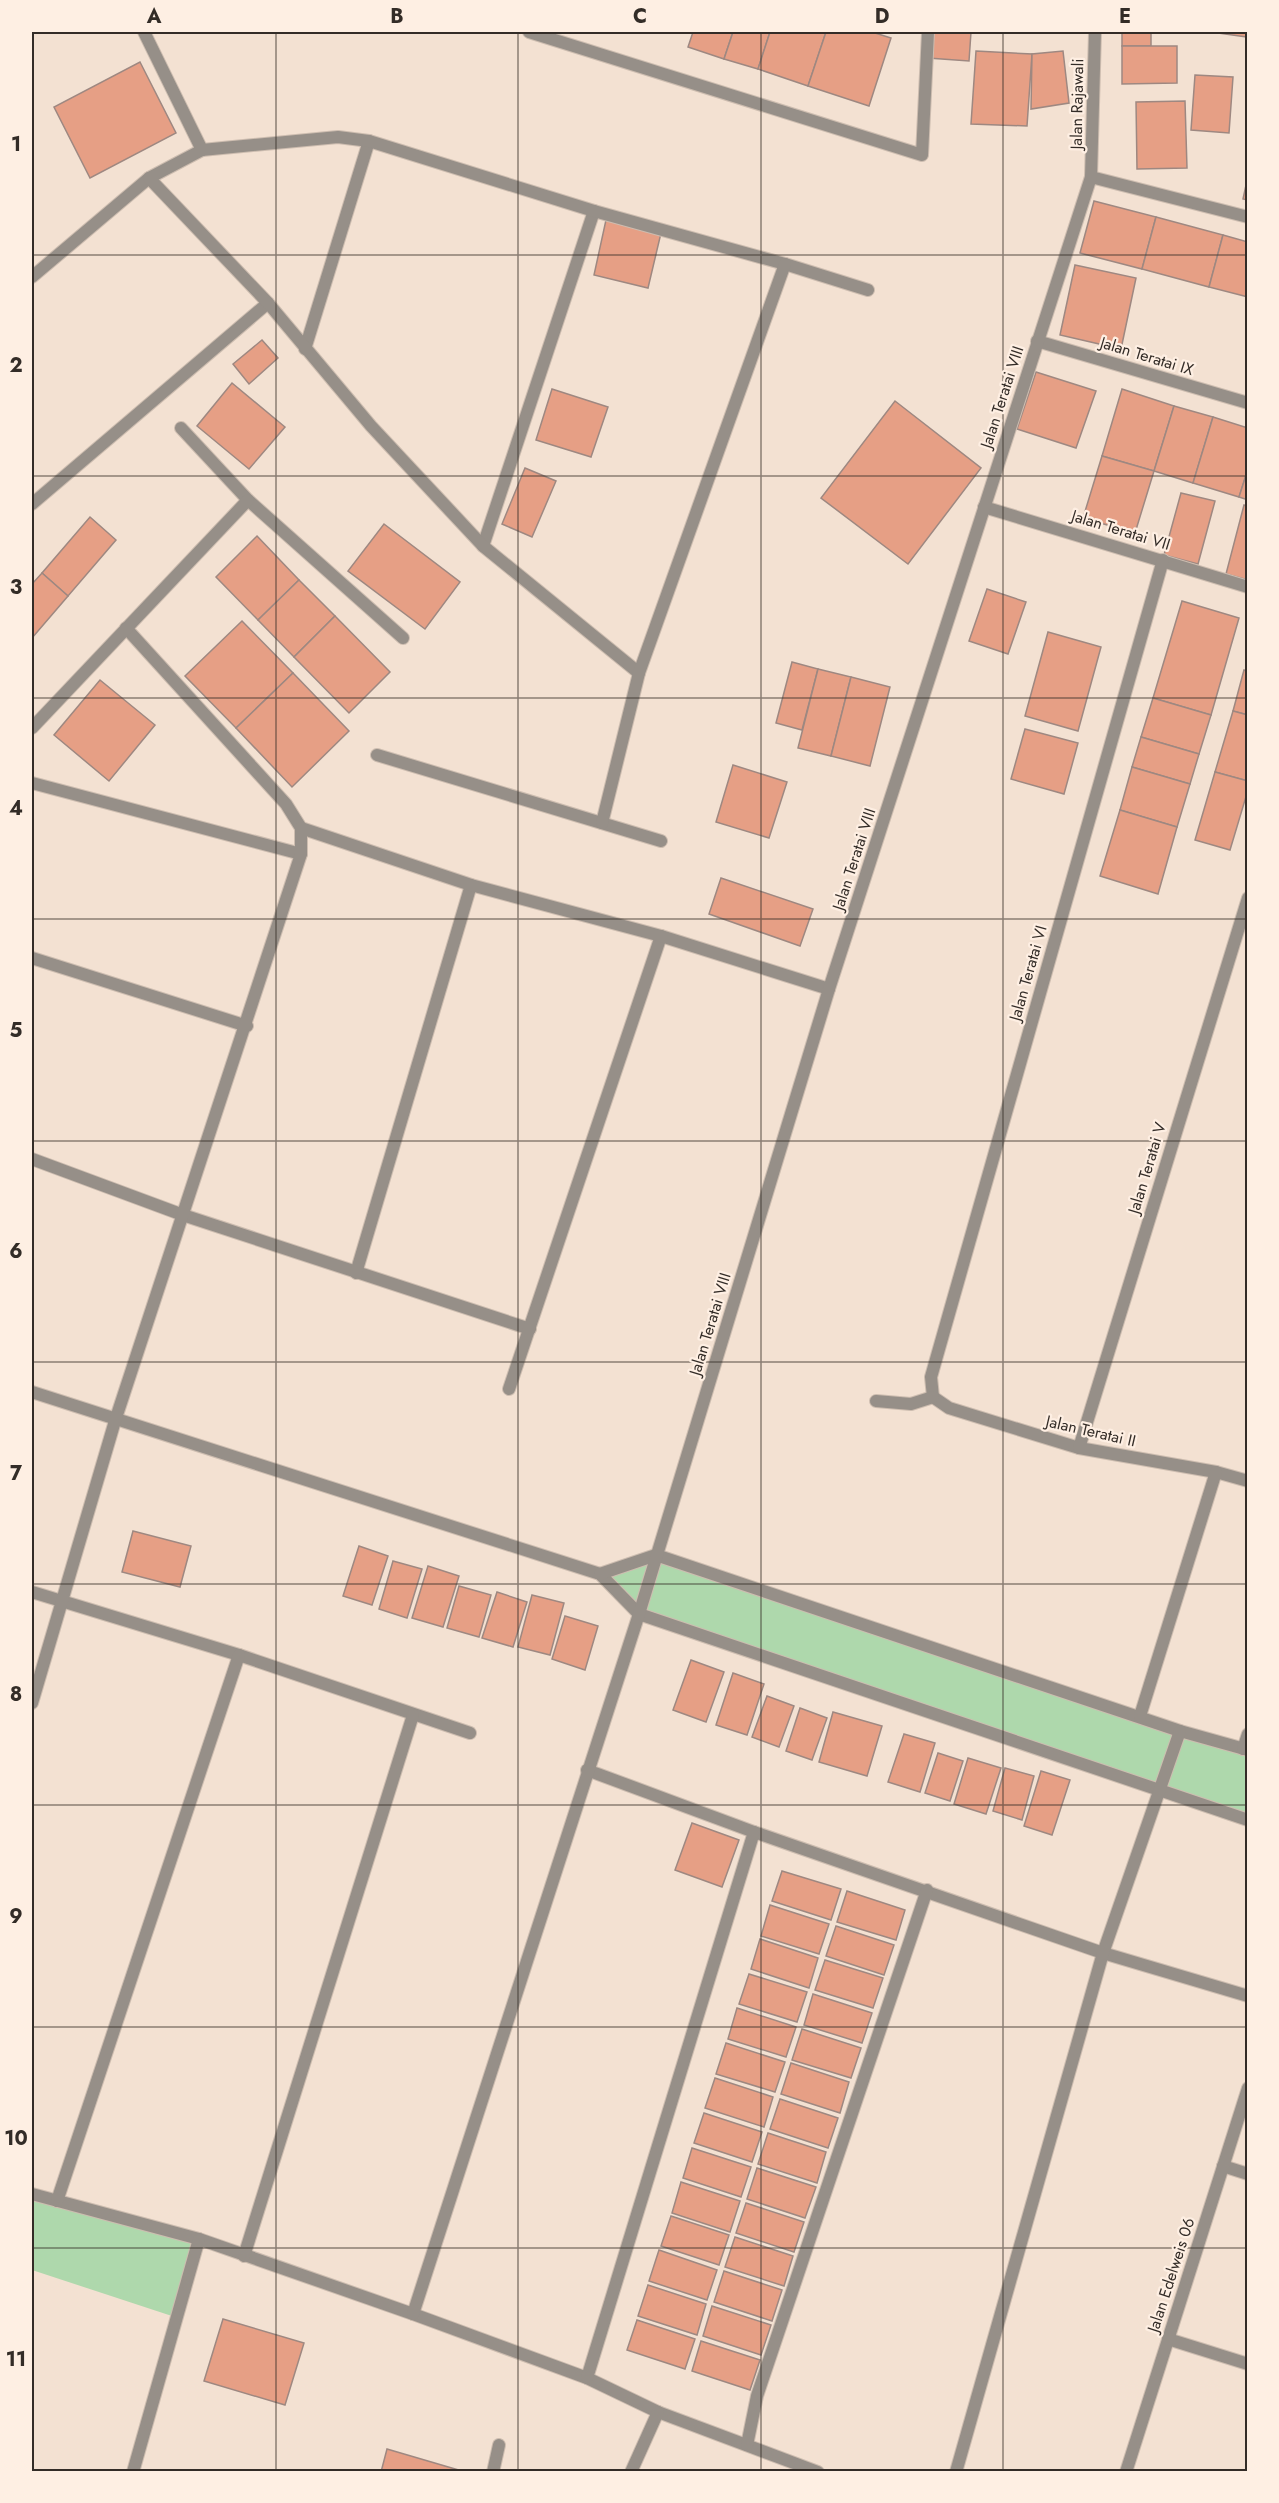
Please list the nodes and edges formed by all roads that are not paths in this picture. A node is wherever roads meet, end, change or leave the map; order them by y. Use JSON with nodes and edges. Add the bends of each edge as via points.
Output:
{"nodes":[{"id":1,"x":144,"y":32,"type":"edge"},
{"id":2,"x":529,"y":32,"type":"edge"},
{"id":3,"x":928,"y":32,"type":"edge"},
{"id":4,"x":1095,"y":32,"type":"edge"},
{"id":5,"x":369,"y":141,"type":"junction"},
{"id":6,"x":202,"y":150,"type":"junction"},
{"id":7,"x":1091,"y":177,"type":"junction"},
{"id":8,"x":149,"y":178,"type":"junction"},
{"id":9,"x":594,"y":211,"type":"junction"},
{"id":10,"x":1248,"y":217,"type":"edge"},
{"id":11,"x":785,"y":264,"type":"junction"},
{"id":12,"x":32,"y":277,"type":"edge"},
{"id":13,"x":867,"y":290,"type":"dead end"},
{"id":14,"x":268,"y":303,"type":"junction"},
{"id":15,"x":1037,"y":341,"type":"junction"},
{"id":16,"x":305,"y":349,"type":"junction"},
{"id":17,"x":1248,"y":404,"type":"edge"},
{"id":18,"x":181,"y":428,"type":"dead end"},
{"id":19,"x":248,"y":500,"type":"junction"},
{"id":20,"x":32,"y":504,"type":"edge"},
{"id":21,"x":984,"y":507,"type":"junction"},
{"id":22,"x":483,"y":546,"type":"junction"},
{"id":23,"x":1162,"y":560,"type":"junction"},
{"id":24,"x":1248,"y":587,"type":"edge"},
{"id":25,"x":126,"y":628,"type":"junction"},
{"id":26,"x":403,"y":638,"type":"dead end"},
{"id":27,"x":639,"y":673,"type":"junction"},
{"id":28,"x":32,"y":728,"type":"edge"},
{"id":29,"x":377,"y":754,"type":"dead end"},
{"id":30,"x":32,"y":783,"type":"edge"},
{"id":31,"x":602,"y":823,"type":"junction"},
{"id":32,"x":301,"y":828,"type":"junction"},
{"id":33,"x":661,"y":842,"type":"dead end"},
{"id":34,"x":301,"y":854,"type":"junction"},
{"id":35,"x":471,"y":885,"type":"junction"},
{"id":36,"x":1248,"y":898,"type":"edge"},
{"id":37,"x":662,"y":936,"type":"junction"},
{"id":38,"x":32,"y":958,"type":"edge"},
{"id":39,"x":829,"y":989,"type":"junction"},
{"id":40,"x":247,"y":1026,"type":"junction"},
{"id":41,"x":32,"y":1159,"type":"edge"},
{"id":42,"x":183,"y":1215,"type":"junction"},
{"id":43,"x":356,"y":1273,"type":"junction"},
{"id":44,"x":530,"y":1329,"type":"junction"},
{"id":45,"x":509,"y":1389,"type":"dead end"},
{"id":46,"x":32,"y":1392,"type":"edge"},
{"id":47,"x":933,"y":1396,"type":"junction"},
{"id":48,"x":876,"y":1401,"type":"dead end"},
{"id":49,"x":115,"y":1421,"type":"junction"},
{"id":50,"x":1079,"y":1448,"type":"junction"},
{"id":51,"x":1216,"y":1472,"type":"junction"},
{"id":52,"x":1248,"y":1481,"type":"edge"},
{"id":53,"x":656,"y":1554,"type":"junction"},
{"id":54,"x":600,"y":1575,"type":"junction"},
{"id":55,"x":32,"y":1592,"type":"edge"},
{"id":56,"x":62,"y":1602,"type":"junction"},
{"id":57,"x":639,"y":1614,"type":"junction"},
{"id":58,"x":239,"y":1655,"type":"junction"},
{"id":59,"x":32,"y":1703,"type":"edge"},
{"id":60,"x":413,"y":1715,"type":"junction"},
{"id":61,"x":1140,"y":1716,"type":"junction"},
{"id":62,"x":1180,"y":1731,"type":"junction"},
{"id":63,"x":470,"y":1733,"type":"dead end"},
{"id":64,"x":1248,"y":1734,"type":"edge"},
{"id":65,"x":1245,"y":1750,"type":"edge"},
{"id":66,"x":587,"y":1770,"type":"junction"},
{"id":67,"x":1158,"y":1792,"type":"junction"},
{"id":68,"x":1248,"y":1820,"type":"edge"},
{"id":69,"x":754,"y":1832,"type":"junction"},
{"id":70,"x":927,"y":1890,"type":"junction"},
{"id":71,"x":1103,"y":1953,"type":"junction"},
{"id":72,"x":1248,"y":1996,"type":"edge"},
{"id":73,"x":1248,"y":2088,"type":"edge"},
{"id":74,"x":1223,"y":2166,"type":"junction"},
{"id":75,"x":1248,"y":2174,"type":"edge"},
{"id":76,"x":32,"y":2194,"type":"edge"},
{"id":77,"x":57,"y":2200,"type":"junction"},
{"id":78,"x":199,"y":2239,"type":"junction"},
{"id":79,"x":244,"y":2256,"type":"junction"},
{"id":80,"x":412,"y":2314,"type":"junction"},
{"id":81,"x":1168,"y":2339,"type":"junction"},
{"id":82,"x":1248,"y":2364,"type":"edge"},
{"id":83,"x":587,"y":2378,"type":"junction"},
{"id":84,"x":658,"y":2412,"type":"junction"},
{"id":85,"x":499,"y":2445,"type":"dead end"},
{"id":86,"x":747,"y":2445,"type":"junction"},
{"id":87,"x":133,"y":2472,"type":"edge"},
{"id":88,"x":493,"y":2472,"type":"edge"},
{"id":89,"x":631,"y":2472,"type":"edge"},
{"id":90,"x":818,"y":2472,"type":"edge"},
{"id":91,"x":956,"y":2472,"type":"edge"},
{"id":92,"x":1126,"y":2472,"type":"edge"}],
"edges":[{"from":1,"to":6,"type":"street"},
{"from":2,"to":3,"type":"street","via":[[922,155]]},
{"from":4,"to":7,"type":"street","name":"Jalan Rajawali"},
{"from":5,"to":6,"type":"street","via":[[338,137]]},
{"from":5,"to":9,"type":"street"},
{"from":5,"to":16,"type":"street"},
{"from":6,"to":8,"type":"street"},
{"from":7,"to":10,"type":"street"},
{"from":7,"to":15,"type":"street","name":"Jalan Teratai VIII"},
{"from":8,"to":12,"type":"street"},
{"from":8,"to":14,"type":"street"},
{"from":9,"to":11,"type":"street"},
{"from":9,"to":22,"type":"street"},
{"from":11,"to":13,"type":"street"},
{"from":11,"to":27,"type":"street"},
{"from":14,"to":16,"type":"street"},
{"from":14,"to":20,"type":"street"},
{"from":15,"to":17,"type":"street","name":"Jalan Teratai IX"},
{"from":15,"to":21,"type":"street","name":"Jalan Teratai VIII"},
{"from":16,"to":22,"type":"street"},
{"from":18,"to":19,"type":"street"},
{"from":19,"to":25,"type":"street"},
{"from":19,"to":26,"type":"street"},
{"from":21,"to":23,"type":"street","name":"Jalan Teratai VII"},
{"from":21,"to":39,"type":"street","name":"Jalan Teratai VIII"},
{"from":22,"to":27,"type":"street"},
{"from":23,"to":24,"type":"street","name":"Jalan Teratai VII"},
{"from":23,"to":47,"type":"street","name":"Jalan Teratai VI","via":[[931,1377]]},
{"from":25,"to":28,"type":"street"},
{"from":25,"to":32,"type":"street","via":[[286,804]]},
{"from":27,"to":31,"type":"street"},
{"from":29,"to":31,"type":"street"},
{"from":30,"to":34,"type":"street"},
{"from":31,"to":33,"type":"street"},
{"from":32,"to":34,"type":"street"},
{"from":32,"to":35,"type":"street"},
{"from":34,"to":40,"type":"street"},
{"from":35,"to":37,"type":"street"},
{"from":35,"to":43,"type":"street"},
{"from":36,"to":50,"type":"street","name":"Jalan Teratai V"},
{"from":37,"to":39,"type":"street"},
{"from":37,"to":44,"type":"street"},
{"from":38,"to":40,"type":"street"},
{"from":39,"to":53,"type":"street","name":"Jalan Teratai VIII"},
{"from":40,"to":42,"type":"street"},
{"from":41,"to":42,"type":"street"},
{"from":42,"to":43,"type":"street"},
{"from":42,"to":49,"type":"street"},
{"from":43,"to":44,"type":"street"},
{"from":44,"to":45,"type":"street"},
{"from":46,"to":49,"type":"street"},
{"from":47,"to":48,"type":"street","via":[[911,1404]]},
{"from":47,"to":50,"type":"street","name":"Jalan Teratai II","via":[[949,1408]]},
{"from":49,"to":54,"type":"street"},
{"from":49,"to":56,"type":"street"},
{"from":50,"to":51,"type":"street","name":"Jalan Teratai II"},
{"from":51,"to":52,"type":"street","name":"Jalan Teratai II"},
{"from":51,"to":61,"type":"street"},
{"from":53,"to":54,"type":"street"},
{"from":53,"to":57,"type":"street","name":"Jalan Teratai VIII"},
{"from":53,"to":61,"type":"street"},
{"from":54,"to":57,"type":"street"},
{"from":55,"to":56,"type":"street"},
{"from":56,"to":58,"type":"street"},
{"from":56,"to":59,"type":"street"},
{"from":57,"to":66,"type":"street","name":"Jalan Teratai VIII"},
{"from":57,"to":67,"type":"street"},
{"from":58,"to":60,"type":"street"},
{"from":58,"to":77,"type":"street"},
{"from":60,"to":63,"type":"street"},
{"from":60,"to":79,"type":"street"},
{"from":61,"to":62,"type":"street"},
{"from":62,"to":65,"type":"street"},
{"from":62,"to":67,"type":"street"},
{"from":64,"to":65,"type":"street"},
{"from":66,"to":69,"type":"street"},
{"from":66,"to":80,"type":"street","name":"Jalan Teratai VIII"},
{"from":67,"to":68,"type":"street"},
{"from":67,"to":71,"type":"street"},
{"from":69,"to":70,"type":"street"},
{"from":69,"to":83,"type":"street"},
{"from":70,"to":71,"type":"street"},
{"from":70,"to":86,"type":"street","via":[[757,2396]]},
{"from":71,"to":72,"type":"street"},
{"from":71,"to":91,"type":"street"},
{"from":73,"to":74,"type":"street","name":"Jalan Edelweis 06"},
{"from":74,"to":75,"type":"street"},
{"from":74,"to":81,"type":"street","name":"Jalan Edelweis 06"},
{"from":76,"to":77,"type":"street"},
{"from":77,"to":78,"type":"street"},
{"from":78,"to":79,"type":"street"},
{"from":78,"to":87,"type":"street"},
{"from":79,"to":80,"type":"street"},
{"from":80,"to":83,"type":"street"},
{"from":81,"to":82,"type":"street"},
{"from":81,"to":92,"type":"street","name":"Jalan Edelweis 06"},
{"from":83,"to":84,"type":"street"},
{"from":84,"to":86,"type":"street"},
{"from":84,"to":89,"type":"street"},
{"from":85,"to":88,"type":"street"},
{"from":86,"to":90,"type":"street"}]}
